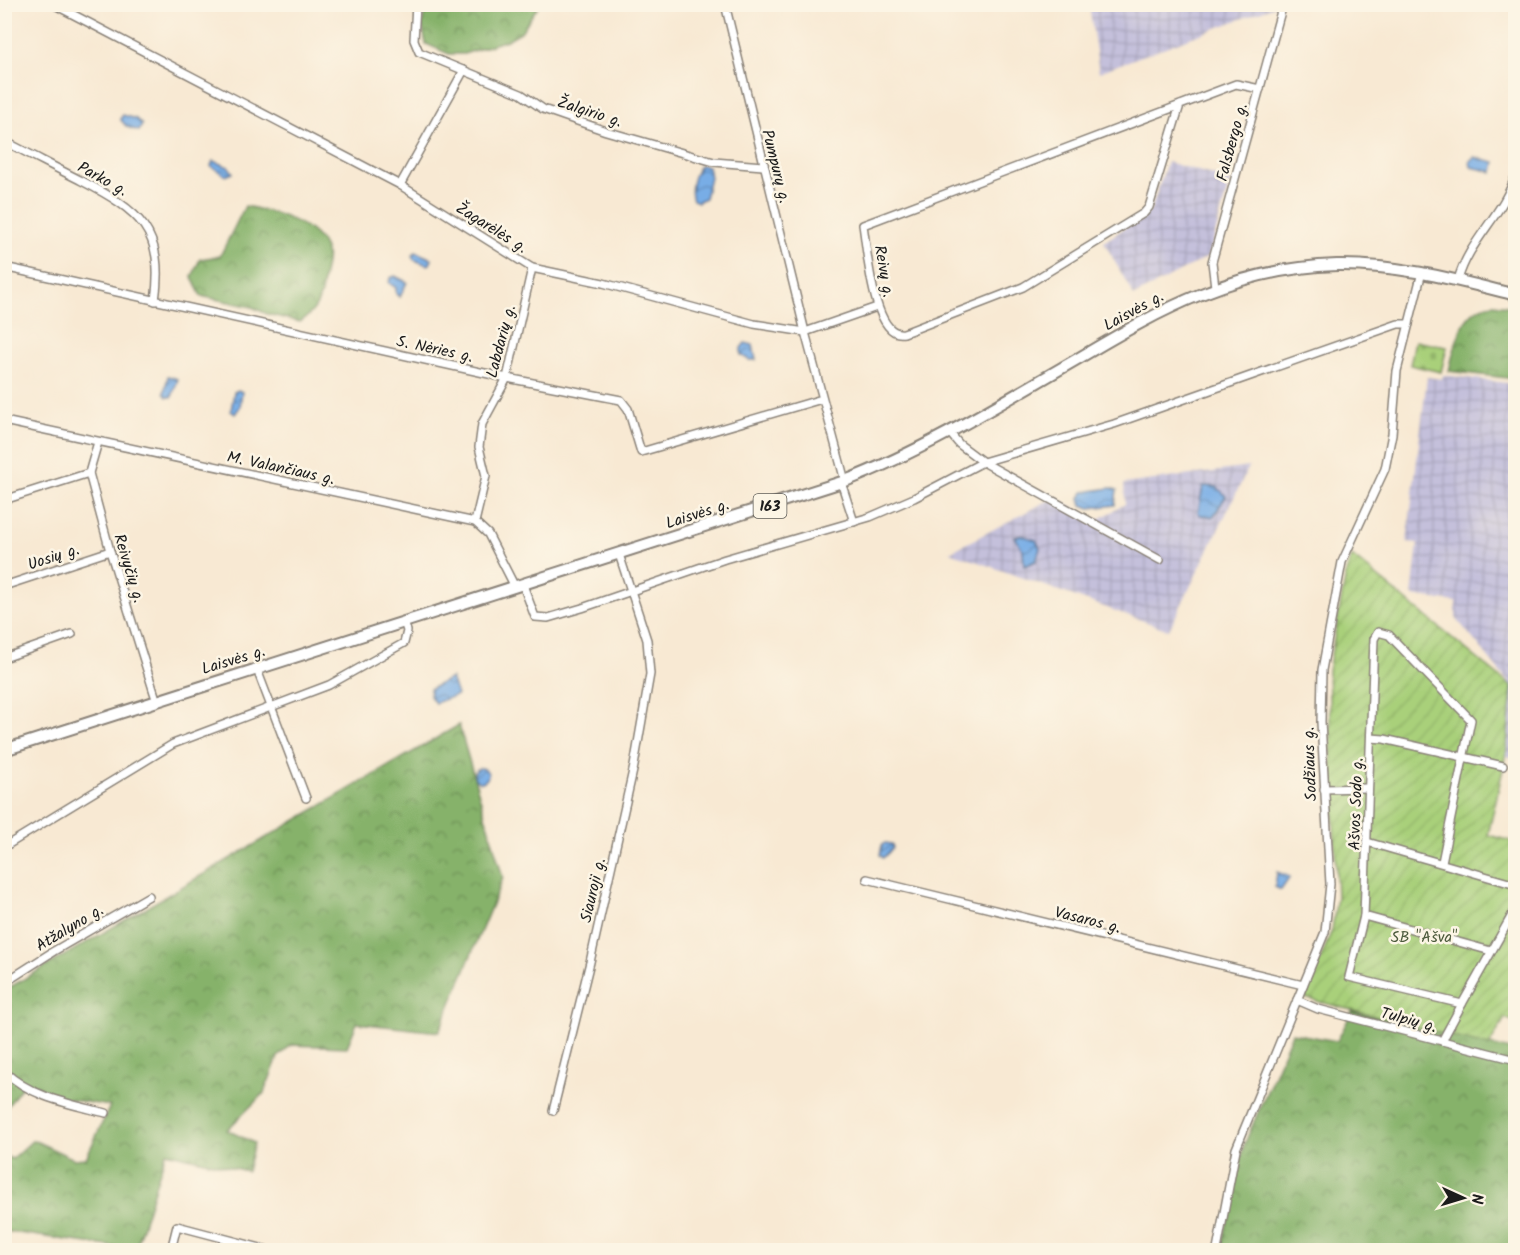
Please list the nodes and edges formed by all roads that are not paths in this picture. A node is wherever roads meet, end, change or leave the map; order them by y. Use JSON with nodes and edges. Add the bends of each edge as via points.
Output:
{"nodes":[{"id":1,"x":53,"y":4,"type":"edge"},
{"id":2,"x":416,"y":4,"type":"edge"},
{"id":3,"x":725,"y":4,"type":"edge"},
{"id":4,"x":1282,"y":4,"type":"edge"},
{"id":5,"x":464,"y":70,"type":"junction"},
{"id":6,"x":1260,"y":89,"type":"junction"},
{"id":7,"x":1180,"y":105,"type":"junction"},
{"id":8,"x":4,"y":141,"type":"edge"},
{"id":9,"x":763,"y":166,"type":"junction"},
{"id":10,"x":1515,"y":174,"type":"edge"},
{"id":11,"x":400,"y":185,"type":"junction"},
{"id":12,"x":4,"y":267,"type":"edge"},
{"id":13,"x":532,"y":268,"type":"junction"},
{"id":14,"x":1422,"y":272,"type":"junction"},
{"id":15,"x":1458,"y":280,"type":"junction"},
{"id":16,"x":1215,"y":287,"type":"junction"},
{"id":17,"x":1515,"y":295,"type":"edge"},
{"id":18,"x":155,"y":301,"type":"junction"},
{"id":19,"x":877,"y":307,"type":"junction"},
{"id":20,"x":1409,"y":324,"type":"junction"},
{"id":21,"x":806,"y":332,"type":"junction"},
{"id":22,"x":507,"y":378,"type":"junction"},
{"id":23,"x":822,"y":399,"type":"junction"},
{"id":24,"x":4,"y":421,"type":"edge"},
{"id":25,"x":949,"y":432,"type":"junction"},
{"id":26,"x":98,"y":442,"type":"junction"},
{"id":27,"x":983,"y":462,"type":"junction"},
{"id":28,"x":90,"y":473,"type":"junction"},
{"id":29,"x":843,"y":482,"type":"junction"},
{"id":30,"x":4,"y":500,"type":"edge"},
{"id":31,"x":475,"y":522,"type":"junction"},
{"id":32,"x":854,"y":522,"type":"junction"},
{"id":33,"x":110,"y":551,"type":"junction"},
{"id":34,"x":619,"y":554,"type":"junction"},
{"id":35,"x":1160,"y":560,"type":"dead end"},
{"id":36,"x":4,"y":586,"type":"edge"},
{"id":37,"x":519,"y":586,"type":"junction"},
{"id":38,"x":631,"y":590,"type":"junction"},
{"id":39,"x":404,"y":622,"type":"junction"},
{"id":40,"x":72,"y":634,"type":"dead end"},
{"id":41,"x":4,"y":658,"type":"edge"},
{"id":42,"x":256,"y":668,"type":"junction"},
{"id":43,"x":156,"y":699,"type":"junction"},
{"id":44,"x":269,"y":706,"type":"junction"},
{"id":45,"x":1371,"y":738,"type":"junction"},
{"id":46,"x":4,"y":750,"type":"edge"},
{"id":47,"x":1464,"y":757,"type":"junction"},
{"id":48,"x":1503,"y":766,"type":"dead end"},
{"id":49,"x":1367,"y":788,"type":"junction"},
{"id":50,"x":1324,"y":789,"type":"junction"},
{"id":51,"x":306,"y":798,"type":"dead end"},
{"id":52,"x":1367,"y":842,"type":"junction"},
{"id":53,"x":4,"y":846,"type":"edge"},
{"id":54,"x":1442,"y":862,"type":"junction"},
{"id":55,"x":867,"y":879,"type":"dead end"},
{"id":56,"x":1515,"y":885,"type":"edge"},
{"id":57,"x":149,"y":896,"type":"dead end"},
{"id":58,"x":1515,"y":908,"type":"edge"},
{"id":59,"x":1364,"y":916,"type":"junction"},
{"id":60,"x":1491,"y":951,"type":"junction"},
{"id":61,"x":4,"y":983,"type":"edge"},
{"id":62,"x":1303,"y":985,"type":"junction"},
{"id":63,"x":1297,"y":1000,"type":"junction"},
{"id":64,"x":1462,"y":1004,"type":"junction"},
{"id":65,"x":1442,"y":1041,"type":"junction"},
{"id":66,"x":1515,"y":1060,"type":"edge"},
{"id":67,"x":4,"y":1071,"type":"edge"},
{"id":68,"x":552,"y":1111,"type":"dead end"},
{"id":69,"x":106,"y":1113,"type":"dead end"},
{"id":70,"x":171,"y":1251,"type":"edge"},
{"id":71,"x":268,"y":1251,"type":"edge"},
{"id":72,"x":1217,"y":1251,"type":"edge"}],
"edges":[{"from":1,"to":11,"type":"street","name":"Žagarėlės g."},
{"from":2,"to":5,"type":"street","name":"Žalgirio g.","via":[[414,40],[419,52]]},
{"from":3,"to":9,"type":"street","name":"Pumpurų g."},
{"from":4,"to":6,"type":"street","name":"Falsbergo g."},
{"from":5,"to":9,"type":"street","name":"Žalgirio g.","via":[[521,94],[543,110],[606,131],[714,162]]},
{"from":5,"to":11,"type":"street"},
{"from":6,"to":7,"type":"street","name":"Reivų g.","via":[[1236,84]]},
{"from":6,"to":16,"type":"street","name":"Falsbergo g.","via":[[1212,262]]},
{"from":7,"to":19,"type":"street","name":"Reivų g.","via":[[863,225]]},
{"from":7,"to":19,"type":"street","name":"Reivų g.","via":[[1144,213],[1023,287],[904,333],[892,332]]},
{"from":8,"to":18,"type":"street","name":"Parko g.","via":[[120,201],[137,215],[150,235],[157,258]]},
{"from":9,"to":21,"type":"street","name":"Pumpurų g."},
{"from":10,"to":15,"type":"street","via":[[1506,198],[1469,253]]},
{"from":11,"to":13,"type":"street","name":"Žagarėlės g."},
{"from":12,"to":18,"type":"street","name":"S. Nėries g."},
{"from":13,"to":21,"type":"street","name":"Žagarėlės g.","via":[[754,324]]},
{"from":13,"to":22,"type":"street","name":"Labdarių g."},
{"from":14,"to":15,"type":"main road","name":"Laisvės g.","number":"163"},
{"from":14,"to":16,"type":"main road","name":"Laisvės g.","number":"163","via":[[1377,266],[1317,266],[1252,276]]},
{"from":14,"to":20,"type":"street","name":"Sodžiaus g."},
{"from":15,"to":17,"type":"main road","name":"Laisvės g.","number":"163"},
{"from":16,"to":25,"type":"main road","name":"Laisvės g.","number":"163","via":[[1139,322]]},
{"from":18,"to":22,"type":"street","name":"S. Nėries g."},
{"from":19,"to":21,"type":"street"},
{"from":20,"to":27,"type":"street","via":[[1398,324],[1114,424]]},
{"from":20,"to":50,"type":"street","name":"Sodžiaus g.","via":[[1397,371],[1385,469],[1342,562],[1331,614],[1322,670]]},
{"from":21,"to":23,"type":"street"},
{"from":22,"to":23,"type":"street","name":"S. Nėries g.","via":[[621,400],[628,409],[641,452]]},
{"from":22,"to":31,"type":"street","name":"Labdarių g.","via":[[482,424],[479,447],[486,476]]},
{"from":23,"to":29,"type":"street"},
{"from":24,"to":26,"type":"street","name":"M. Valančiaus g."},
{"from":25,"to":27,"type":"street"},
{"from":25,"to":29,"type":"main road","name":"Laisvės g.","number":"163"},
{"from":26,"to":28,"type":"street","name":"Reivyčių g."},
{"from":26,"to":31,"type":"street","name":"M. Valančiaus g."},
{"from":27,"to":32,"type":"street","via":[[914,498]]},
{"from":27,"to":35,"type":"street"},
{"from":28,"to":30,"type":"street"},
{"from":28,"to":33,"type":"street","name":"Reivyčių g."},
{"from":29,"to":32,"type":"street"},
{"from":29,"to":34,"type":"main road","name":"Laisvės g.","number":"163"},
{"from":31,"to":37,"type":"street","via":[[488,534]]},
{"from":32,"to":38,"type":"street"},
{"from":33,"to":36,"type":"street","name":"Uosių g."},
{"from":33,"to":43,"type":"street","name":"Reivyčių g."},
{"from":34,"to":37,"type":"main road","name":"Laisvės g.","number":"163"},
{"from":34,"to":38,"type":"street","name":"Siauroji g."},
{"from":37,"to":38,"type":"street","via":[[538,619]]},
{"from":37,"to":39,"type":"main road","name":"Laisvės g.","number":"163"},
{"from":38,"to":68,"type":"street","name":"Siauroji g.","via":[[648,640],[650,674],[634,766]]},
{"from":39,"to":42,"type":"main road","name":"Laisvės g.","number":"163"},
{"from":39,"to":44,"type":"street","via":[[407,637],[399,647],[329,684]]},
{"from":40,"to":41,"type":"street"},
{"from":42,"to":43,"type":"main road","name":"Laisvės g.","number":"163"},
{"from":42,"to":44,"type":"street"},
{"from":43,"to":46,"type":"main road","name":"Laisvės g.","number":"163"},
{"from":44,"to":51,"type":"street"},
{"from":44,"to":53,"type":"street","via":[[173,744]]},
{"from":45,"to":47,"type":"street"},
{"from":45,"to":47,"type":"street","name":"Ašvos Sodo g.","via":[[1374,639],[1378,632],[1389,635],[1468,714],[1471,727]]},
{"from":45,"to":49,"type":"street","name":"Ašvos Sodo g."},
{"from":47,"to":48,"type":"street"},
{"from":47,"to":54,"type":"street"},
{"from":49,"to":50,"type":"street"},
{"from":49,"to":52,"type":"street","name":"Ašvos Sodo g."},
{"from":50,"to":62,"type":"street","name":"Sodžiaus g.","via":[[1329,910],[1325,932]]},
{"from":52,"to":54,"type":"street"},
{"from":52,"to":59,"type":"street","name":"Ašvos Sodo g."},
{"from":54,"to":56,"type":"street"},
{"from":55,"to":62,"type":"street","name":"Vasaros g."},
{"from":57,"to":61,"type":"street","name":"Atžalyno g."},
{"from":58,"to":60,"type":"street"},
{"from":59,"to":60,"type":"street"},
{"from":59,"to":64,"type":"street","name":"Ašvos Sodo g.","via":[[1349,977]]},
{"from":60,"to":64,"type":"street"},
{"from":62,"to":63,"type":"street","name":"Sodžiaus g."},
{"from":63,"to":65,"type":"street","name":"Tulpių g."},
{"from":63,"to":72,"type":"street","name":"Sodžiaus g.","via":[[1236,1149]]},
{"from":64,"to":65,"type":"street"},
{"from":65,"to":66,"type":"street","name":"Tulpių g."},
{"from":67,"to":69,"type":"street","via":[[17,1083],[54,1100]]},
{"from":70,"to":71,"type":"street","via":[[177,1226]]}]}
